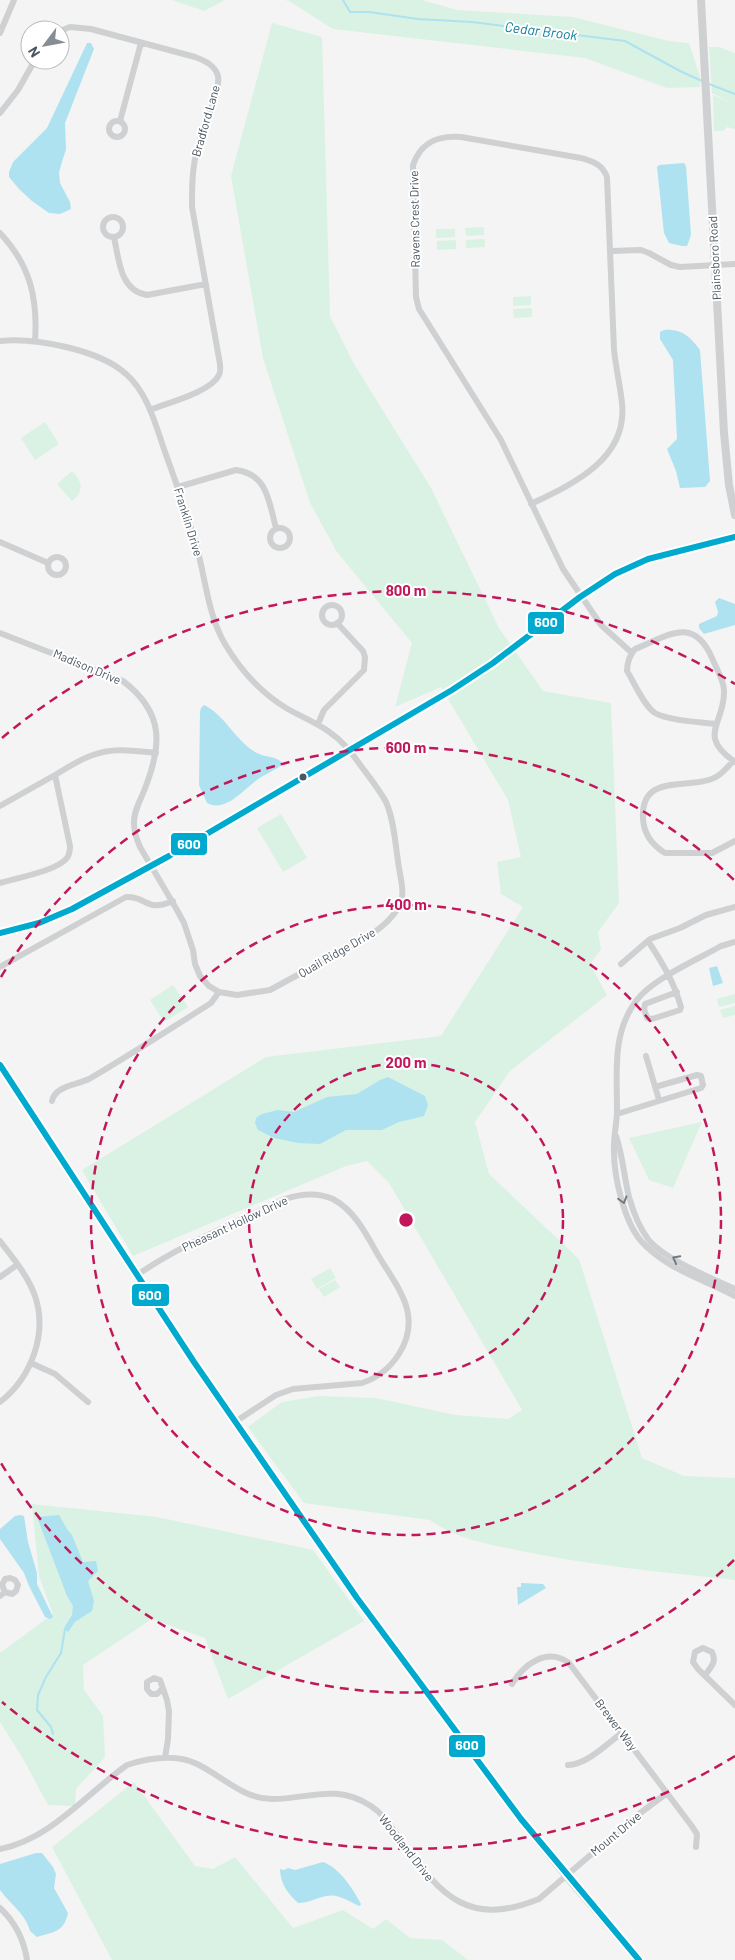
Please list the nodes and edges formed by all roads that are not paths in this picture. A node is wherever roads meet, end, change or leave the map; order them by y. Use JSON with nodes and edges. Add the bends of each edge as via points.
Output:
{"nodes":[{"id":1,"x":14,"y":0,"type":"edge"},
{"id":2,"x":701,"y":0,"type":"edge"},
{"id":3,"x":70,"y":28,"type":"edge"},
{"id":4,"x":0,"y":33,"type":"edge"},
{"id":5,"x":141,"y":43,"type":"junction"},
{"id":6,"x":29,"y":70,"type":"edge"},
{"id":7,"x":0,"y":113,"type":"edge"},
{"id":8,"x":120,"y":121,"type":"dead end"},
{"id":9,"x":0,"y":233,"type":"edge"},
{"id":10,"x":114,"y":237,"type":"dead end"},
{"id":11,"x":611,"y":251,"type":"junction"},
{"id":12,"x":735,"y":264,"type":"edge"},
{"id":13,"x":716,"y":265,"type":"junction"},
{"id":14,"x":206,"y":284,"type":"junction"},
{"id":15,"x":0,"y":341,"type":"edge"},
{"id":16,"x":35,"y":341,"type":"junction"},
{"id":17,"x":150,"y":410,"type":"junction"},
{"id":18,"x":178,"y":487,"type":"junction"},
{"id":19,"x":531,"y":504,"type":"junction"},
{"id":20,"x":735,"y":515,"type":"edge"},
{"id":21,"x":276,"y":528,"type":"dead end"},
{"id":22,"x":735,"y":537,"type":"edge"},
{"id":23,"x":0,"y":542,"type":"edge"},
{"id":24,"x":48,"y":563,"type":"dead end"},
{"id":25,"x":580,"y":596,"type":"junction"},
{"id":26,"x":337,"y":623,"type":"dead end"},
{"id":27,"x":0,"y":633,"type":"edge"},
{"id":28,"x":632,"y":653,"type":"junction"},
{"id":29,"x":318,"y":724,"type":"junction"},
{"id":30,"x":716,"y":724,"type":"junction"},
{"id":31,"x":351,"y":750,"type":"junction"},
{"id":32,"x":156,"y":753,"type":"junction"},
{"id":33,"x":734,"y":762,"type":"edge"},
{"id":34,"x":55,"y":775,"type":"junction"},
{"id":35,"x":0,"y":806,"type":"edge"},
{"id":36,"x":735,"y":841,"type":"edge"},
{"id":37,"x":152,"y":865,"type":"junction"},
{"id":38,"x":0,"y":883,"type":"edge"},
{"id":39,"x":173,"y":901,"type":"junction"},
{"id":40,"x":735,"y":907,"type":"edge"},
{"id":41,"x":0,"y":933,"type":"edge"},
{"id":42,"x":648,"y":941,"type":"junction"},
{"id":43,"x":735,"y":942,"type":"edge"},
{"id":44,"x":620,"y":964,"type":"dead end"},
{"id":45,"x":0,"y":967,"type":"edge"},
{"id":46,"x":670,"y":975,"type":"junction"},
{"id":47,"x":219,"y":992,"type":"junction"},
{"id":48,"x":677,"y":992,"type":"junction"},
{"id":49,"x":646,"y":1056,"type":"dead end"},
{"id":50,"x":0,"y":1065,"type":"edge"},
{"id":51,"x":655,"y":1087,"type":"junction"},
{"id":52,"x":659,"y":1100,"type":"junction"},
{"id":53,"x":52,"y":1101,"type":"dead end"},
{"id":54,"x":617,"y":1114,"type":"junction"},
{"id":55,"x":616,"y":1135,"type":"junction"},
{"id":56,"x":0,"y":1241,"type":"edge"},
{"id":57,"x":17,"y":1265,"type":"junction"},
{"id":58,"x":137,"y":1275,"type":"junction"},
{"id":59,"x":0,"y":1277,"type":"edge"},
{"id":60,"x":735,"y":1289,"type":"edge"},
{"id":61,"x":735,"y":1296,"type":"edge"},
{"id":62,"x":31,"y":1363,"type":"junction"},
{"id":63,"x":0,"y":1402,"type":"edge"},
{"id":64,"x":88,"y":1402,"type":"dead end"},
{"id":65,"x":235,"y":1422,"type":"junction"},
{"id":66,"x":705,"y":1675,"type":"dead end"},
{"id":67,"x":512,"y":1684,"type":"dead end"},
{"id":68,"x":162,"y":1689,"type":"dead end"},
{"id":69,"x":735,"y":1705,"type":"edge"},
{"id":70,"x":622,"y":1733,"type":"junction"},
{"id":71,"x":164,"y":1758,"type":"junction"},
{"id":72,"x":568,"y":1765,"type":"dead end"},
{"id":73,"x":667,"y":1793,"type":"junction"},
{"id":74,"x":696,"y":1847,"type":"dead end"},
{"id":75,"x":0,"y":1849,"type":"edge"},
{"id":76,"x":566,"y":1876,"type":"junction"},
{"id":77,"x":0,"y":1908,"type":"edge"},
{"id":78,"x":27,"y":1960,"type":"edge"},
{"id":79,"x":639,"y":1960,"type":"edge"}],
"edges":[{"from":1,"to":4,"type":"street"},
{"from":2,"to":13,"type":"street","name":"Plainsboro Road"},
{"from":3,"to":5,"type":"street","name":"Bradford Lane","via":[[76,27]]},
{"from":5,"to":8,"type":"street"},
{"from":5,"to":14,"type":"street","name":"Bradford Lane","via":[[195,57],[210,64],[218,76],[217,90],[198,146],[192,184],[192,208]]},
{"from":6,"to":7,"type":"street"},
{"from":9,"to":16,"type":"street","via":[[23,265],[32,286]]},
{"from":10,"to":14,"type":"street","via":[[124,279],[128,287],[138,294]]},
{"from":11,"to":13,"type":"street","via":[[641,250],[680,267]]},
{"from":11,"to":19,"type":"street","name":"Ravens Crest Drive","via":[[614,350],[622,403],[620,432],[608,454],[585,476]]},
{"from":11,"to":19,"type":"street","name":"Ravens Crest Drive","via":[[607,177],[597,164],[581,158],[451,136],[429,142],[419,151],[413,173],[419,309],[501,440]]},
{"from":12,"to":13,"type":"street"},
{"from":13,"to":20,"type":"street","name":"Plainsboro Road","via":[[726,452]]},
{"from":14,"to":17,"type":"street","name":"Bradford Lane","via":[[220,374],[200,391]]},
{"from":15,"to":16,"type":"street","name":"Franklin Drive"},
{"from":16,"to":17,"type":"street","name":"Franklin Drive","via":[[77,350],[113,364],[131,378]]},
{"from":17,"to":18,"type":"street","name":"Franklin Drive"},
{"from":18,"to":21,"type":"street","via":[[236,470],[246,471],[263,485]]},
{"from":18,"to":29,"type":"street","name":"Franklin Drive","via":[[213,615],[233,658],[262,691]]},
{"from":19,"to":25,"type":"street","name":"Ravens Crest Drive"},
{"from":22,"to":25,"type":"street","via":[[648,559],[615,574]]},
{"from":23,"to":24,"type":"street"},
{"from":25,"to":28,"type":"street","name":"Ravens Crest Drive","via":[[601,625]]},
{"from":25,"to":31,"type":"street","via":[[493,663]]},
{"from":26,"to":29,"type":"street","via":[[363,651],[364,670],[324,710]]},
{"from":27,"to":32,"type":"street","name":"Madison Drive","via":[[123,681],[135,690],[152,714],[158,741]]},
{"from":28,"to":30,"type":"street","via":[[627,671],[655,712]]},
{"from":28,"to":30,"type":"street","via":[[678,631],[690,633],[703,641],[724,684]]},
{"from":29,"to":31,"type":"street","name":"Franklin Drive"},
{"from":30,"to":33,"type":"street","via":[[718,748]]},
{"from":31,"to":37,"type":"street"},
{"from":31,"to":47,"type":"street","name":"Quail Ridge Drive","via":[[387,805],[401,884],[402,897],[398,908],[369,936],[280,986],[250,994]]},
{"from":32,"to":34,"type":"street","via":[[105,752]]},
{"from":32,"to":37,"type":"street","name":"Madison Drive","via":[[133,824],[140,847]]},
{"from":33,"to":36,"type":"street","via":[[708,780],[658,788],[644,807],[643,817],[648,838],[665,853],[712,853]]},
{"from":34,"to":35,"type":"street"},
{"from":34,"to":38,"type":"street","via":[[70,846],[67,858],[51,868]]},
{"from":37,"to":39,"type":"street"},
{"from":37,"to":41,"type":"street","via":[[72,909],[39,923]]},
{"from":39,"to":45,"type":"street","via":[[153,906],[134,897],[126,898]]},
{"from":39,"to":47,"type":"street","via":[[184,923],[200,976]]},
{"from":40,"to":42,"type":"street","via":[[706,915]]},
{"from":42,"to":44,"type":"street"},
{"from":42,"to":46,"type":"street"},
{"from":43,"to":46,"type":"street","via":[[721,946]]},
{"from":46,"to":48,"type":"street"},
{"from":46,"to":54,"type":"street","via":[[644,991],[624,1018],[617,1052]]},
{"from":47,"to":53,"type":"street","via":[[211,1003],[119,1060],[83,1082],[58,1091]]},
{"from":48,"to":48,"type":"street","via":[[680,1010],[652,1020],[647,1018],[645,1004]]},
{"from":49,"to":51,"type":"street"},
{"from":50,"to":58,"type":"main road"},
{"from":51,"to":52,"type":"street"},
{"from":51,"to":52,"type":"street","via":[[701,1076],[701,1088]]},
{"from":52,"to":54,"type":"street"},
{"from":54,"to":55,"type":"street"},
{"from":60,"to":55,"type":"street","one_way":true,"via":[[671,1257],[648,1239],[630,1199]]},
{"from":55,"to":61,"type":"street","one_way":true,"via":[[614,1151],[621,1193],[630,1223],[639,1239],[666,1262]]},
{"from":56,"to":57,"type":"street"},
{"from":57,"to":59,"type":"street"},
{"from":57,"to":62,"type":"street","via":[[35,1297],[38,1313],[38,1345]]},
{"from":58,"to":65,"type":"main road"},
{"from":58,"to":65,"type":"street","name":"Pheasant Hollow Drive","via":[[193,1243],[297,1195],[332,1199],[348,1209],[359,1223],[407,1310],[407,1336],[395,1361],[372,1380],[362,1383],[293,1389],[276,1395]]},
{"from":62,"to":63,"type":"street","via":[[16,1387]]},
{"from":62,"to":64,"type":"street","via":[[55,1374]]},
{"from":65,"to":76,"type":"main road","via":[[357,1598]]},
{"from":66,"to":69,"type":"street"},
{"from":67,"to":70,"type":"street","name":"Brewer Way","via":[[533,1662],[548,1656],[561,1657]]},
{"from":68,"to":71,"type":"street","via":[[168,1711]]},
{"from":70,"to":72,"type":"street","via":[[584,1761]]},
{"from":70,"to":73,"type":"street","name":"Brewer Way"},
{"from":71,"to":75,"type":"street","name":"Woodland Drive","via":[[127,1765],[48,1829]]},
{"from":71,"to":76,"type":"street","name":"Woodland Drive","via":[[196,1764],[250,1795],[271,1799],[328,1793],[359,1800],[383,1816],[442,1891],[455,1901],[472,1907],[502,1910],[521,1906],[539,1899]]},
{"from":73,"to":74,"type":"street","name":"Brewer Way","via":[[697,1834]]},
{"from":73,"to":76,"type":"street","name":"Mount Drive"},
{"from":76,"to":79,"type":"main road"},
{"from":77,"to":78,"type":"street","via":[[17,1930]]}]}
